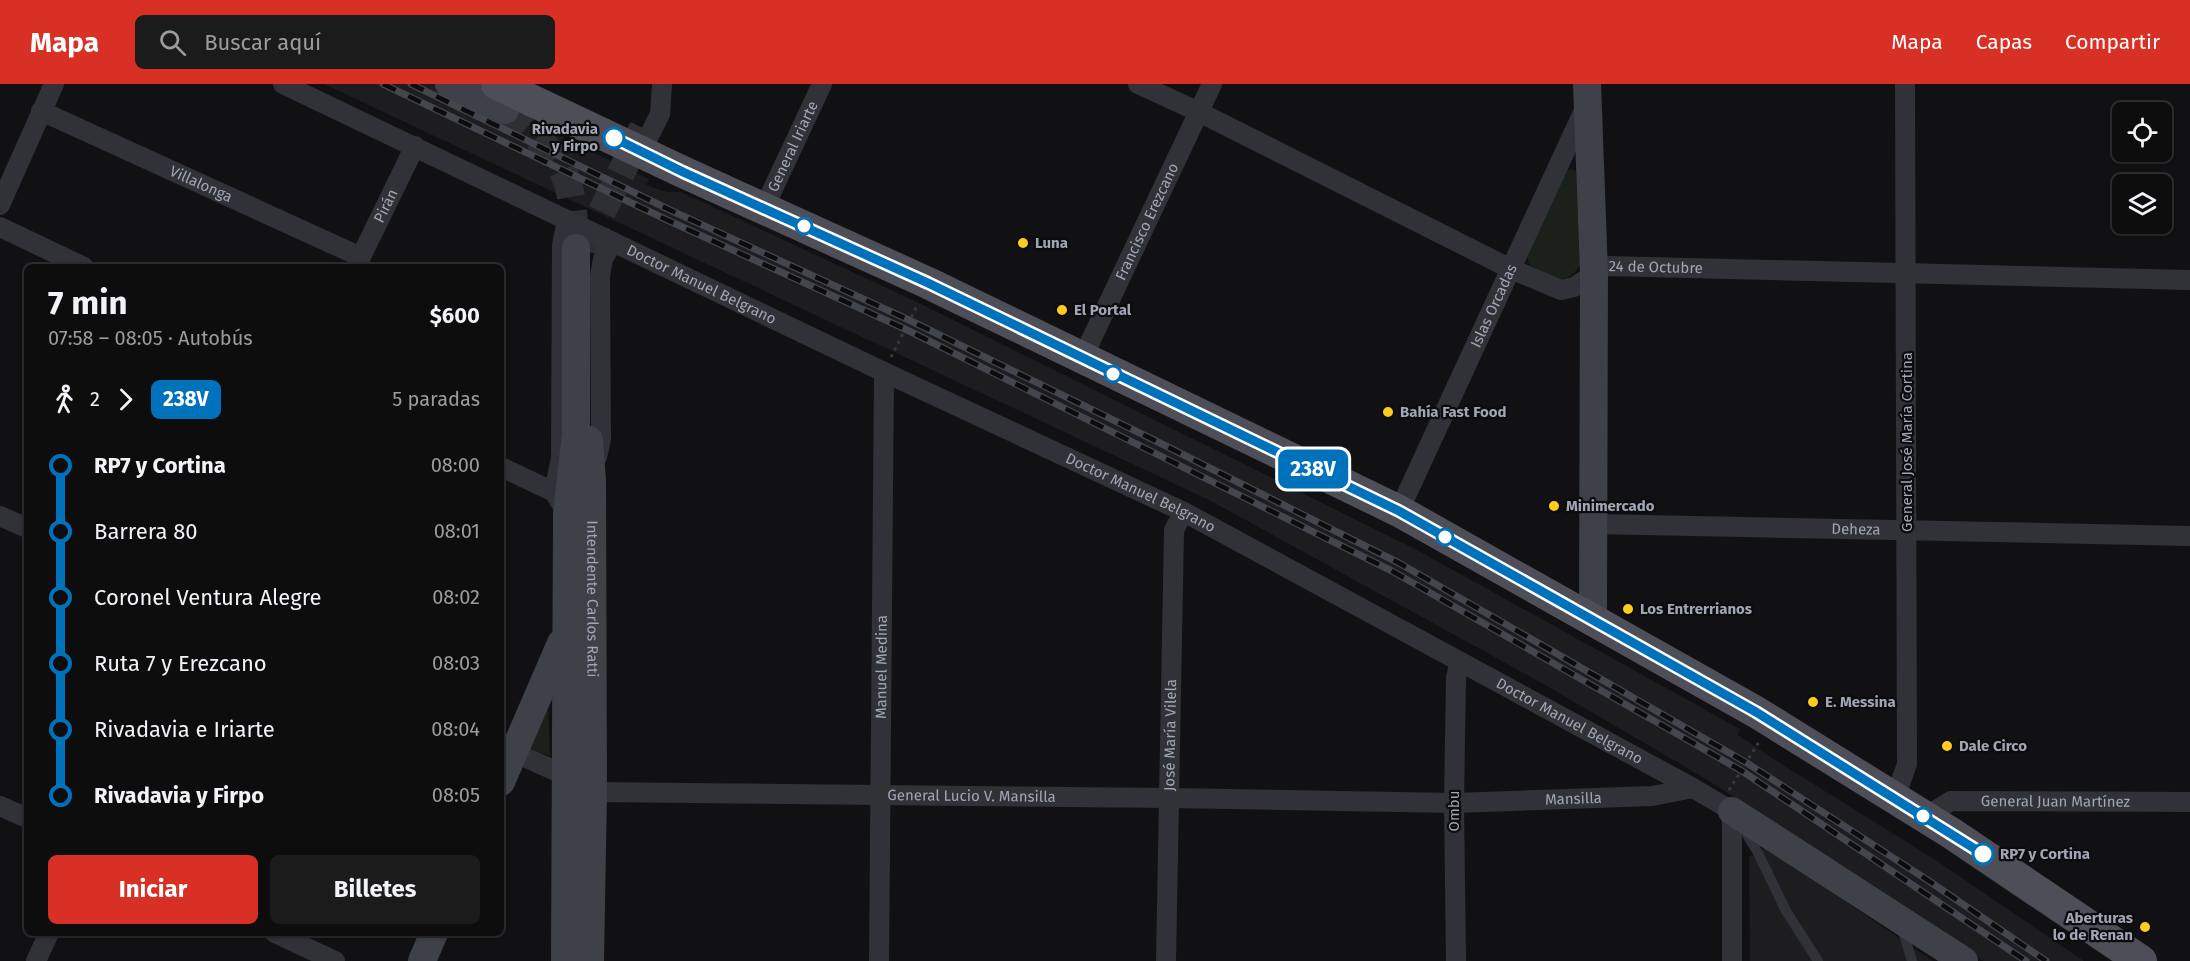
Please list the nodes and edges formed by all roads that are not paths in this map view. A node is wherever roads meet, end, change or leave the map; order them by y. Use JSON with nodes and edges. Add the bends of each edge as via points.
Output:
{"nodes":[{"id":1,"x":54,"y":84,"type":"edge"},
{"id":2,"x":283,"y":84,"type":"edge"},
{"id":3,"x":449,"y":84,"type":"edge"},
{"id":4,"x":662,"y":84,"type":"edge"},
{"id":5,"x":822,"y":84,"type":"edge"},
{"id":6,"x":1138,"y":84,"type":"edge"},
{"id":7,"x":1212,"y":84,"type":"edge"},
{"id":8,"x":1905,"y":84,"type":"edge"},
{"id":9,"x":1588,"y":93,"type":"edge"},
{"id":10,"x":501,"y":97,"type":"edge"},
{"id":11,"x":41,"y":111,"type":"junction"},
{"id":12,"x":1199,"y":112,"type":"junction"},
{"id":13,"x":415,"y":146,"type":"junction"},
{"id":14,"x":641,"y":152,"type":"junction"},
{"id":15,"x":0,"y":205,"type":"edge"},
{"id":16,"x":764,"y":208,"type":"junction"},
{"id":17,"x":567,"y":220,"type":"junction"},
{"id":18,"x":0,"y":227,"type":"edge"},
{"id":19,"x":593,"y":247,"type":"junction"},
{"id":20,"x":359,"y":262,"type":"edge"},
{"id":21,"x":78,"y":264,"type":"edge"},
{"id":22,"x":1511,"y":269,"type":"junction"},
{"id":23,"x":1594,"y":272,"type":"junction"},
{"id":24,"x":1906,"y":272,"type":"junction"},
{"id":25,"x":2190,"y":280,"type":"edge"},
{"id":26,"x":1082,"y":359,"type":"junction"},
{"id":27,"x":884,"y":372,"type":"junction"},
{"id":28,"x":504,"y":469,"type":"edge"},
{"id":29,"x":561,"y":503,"type":"junction"},
{"id":30,"x":1399,"y":511,"type":"junction"},
{"id":31,"x":1184,"y":512,"type":"junction"},
{"id":32,"x":0,"y":516,"type":"edge"},
{"id":33,"x":1594,"y":524,"type":"junction"},
{"id":34,"x":24,"y":527,"type":"edge"},
{"id":35,"x":1908,"y":530,"type":"junction"},
{"id":36,"x":2190,"y":536,"type":"edge"},
{"id":37,"x":1593,"y":619,"type":"junction"},
{"id":38,"x":565,"y":635,"type":"junction"},
{"id":39,"x":1460,"y":662,"type":"junction"},
{"id":40,"x":507,"y":749,"type":"edge"},
{"id":41,"x":504,"y":766,"type":"edge"},
{"id":42,"x":567,"y":776,"type":"junction"},
{"id":43,"x":1692,"y":788,"type":"junction"},
{"id":44,"x":593,"y":792,"type":"junction"},
{"id":45,"x":880,"y":795,"type":"junction"},
{"id":46,"x":1170,"y":798,"type":"junction"},
{"id":47,"x":1895,"y":798,"type":"junction"},
{"id":48,"x":1729,"y":802,"type":"junction"},
{"id":49,"x":2190,"y":802,"type":"edge"},
{"id":50,"x":1454,"y":803,"type":"junction"},
{"id":51,"x":0,"y":806,"type":"edge"},
{"id":52,"x":24,"y":817,"type":"edge"},
{"id":53,"x":1925,"y":817,"type":"junction"},
{"id":54,"x":1897,"y":917,"type":"junction"},
{"id":55,"x":48,"y":936,"type":"edge"},
{"id":56,"x":281,"y":936,"type":"edge"},
{"id":57,"x":433,"y":936,"type":"edge"},
{"id":58,"x":36,"y":961,"type":"edge"},
{"id":59,"x":335,"y":961,"type":"edge"},
{"id":60,"x":422,"y":961,"type":"edge"},
{"id":61,"x":565,"y":961,"type":"edge"},
{"id":62,"x":590,"y":961,"type":"edge"},
{"id":63,"x":879,"y":961,"type":"edge"},
{"id":64,"x":1166,"y":961,"type":"edge"},
{"id":65,"x":1456,"y":961,"type":"edge"},
{"id":66,"x":1732,"y":961,"type":"edge"},
{"id":67,"x":1818,"y":961,"type":"edge"},
{"id":68,"x":1912,"y":961,"type":"edge"},
{"id":69,"x":1964,"y":961,"type":"edge"},
{"id":70,"x":2141,"y":961,"type":"edge"}],
"edges":[{"from":1,"to":11,"type":"street"},
{"from":2,"to":13,"type":"street","name":"Doctor Manuel Belgrano"},
{"from":3,"to":10,"type":"main road"},
{"from":4,"to":14,"type":"street","via":[[660,114]]},
{"from":5,"to":16,"type":"street","name":"General Iriarte"},
{"from":6,"to":12,"type":"street","name":"24 de Octubre"},
{"from":7,"to":12,"type":"street","name":"Francisco Erezcano"},
{"from":8,"to":24,"type":"street","name":"General José María Cortina"},
{"from":9,"to":22,"type":"street","name":"Islas Orcadas"},
{"from":9,"to":23,"type":"main road"},
{"from":10,"to":14,"type":"main road"},
{"from":11,"to":15,"type":"street"},
{"from":11,"to":20,"type":"street","name":"Villalonga"},
{"from":12,"to":22,"type":"street","name":"24 de Octubre"},
{"from":12,"to":26,"type":"street","name":"Francisco Erezcano"},
{"from":13,"to":17,"type":"street","name":"Doctor Manuel Belgrano"},
{"from":13,"to":20,"type":"street","name":"Pirán"},
{"from":14,"to":16,"type":"main road"},
{"from":16,"to":26,"type":"main road"},
{"from":17,"to":19,"type":"street","name":"Doctor Manuel Belgrano"},
{"from":17,"to":29,"type":"street","name":"Intendente Carlos Ratti","via":[[562,245]]},
{"from":18,"to":21,"type":"street"},
{"from":19,"to":27,"type":"street","name":"Doctor Manuel Belgrano"},
{"from":19,"to":29,"type":"main road","name":"Intendente Carlos Ratti","via":[[576,434]]},
{"from":19,"to":44,"type":"main road","name":"Intendente Carlos Ratti","via":[[585,282],[592,480]]},
{"from":22,"to":23,"type":"street","name":"24 de Octubre","via":[[1561,290],[1574,287]]},
{"from":22,"to":30,"type":"street","name":"Islas Orcadas"},
{"from":23,"to":24,"type":"street","name":"24 de Octubre","via":[[1606,266]]},
{"from":23,"to":33,"type":"main road"},
{"from":24,"to":25,"type":"street","name":"24 de Octubre"},
{"from":24,"to":35,"type":"street","name":"General José María Cortina"},
{"from":26,"to":30,"type":"main road"},
{"from":27,"to":31,"type":"street","name":"Doctor Manuel Belgrano"},
{"from":27,"to":45,"type":"street","name":"Manuel Medina"},
{"from":28,"to":29,"type":"street"},
{"from":29,"to":38,"type":"main road","name":"Intendente Carlos Ratti"},
{"from":30,"to":37,"type":"main road"},
{"from":31,"to":39,"type":"street","name":"Doctor Manuel Belgrano"},
{"from":31,"to":46,"type":"street","name":"José María Vilela","via":[[1174,530]]},
{"from":32,"to":34,"type":"street"},
{"from":33,"to":35,"type":"street","name":"Deheza"},
{"from":33,"to":37,"type":"main road"},
{"from":35,"to":36,"type":"street","name":"Deheza"},
{"from":35,"to":47,"type":"street","name":"General José María Cortina","via":[[1907,764]]},
{"from":37,"to":47,"type":"main road","via":[[1756,712]]},
{"from":38,"to":40,"type":"main road"},
{"from":38,"to":42,"type":"main road","name":"Intendente Carlos Ratti"},
{"from":39,"to":43,"type":"street","name":"Doctor Manuel Belgrano"},
{"from":39,"to":50,"type":"street","name":"Ombu","via":[[1456,677]]},
{"from":40,"to":41,"type":"main road"},
{"from":40,"to":42,"type":"street"},
{"from":42,"to":44,"type":"street"},
{"from":42,"to":61,"type":"main road","name":"Intendente Carlos Ratti"},
{"from":43,"to":48,"type":"street","name":"Doctor Manuel Belgrano"},
{"from":43,"to":50,"type":"street","name":"Mansilla","via":[[1652,796]]},
{"from":44,"to":45,"type":"street","name":"General Lucio V. Mansilla"},
{"from":44,"to":62,"type":"main road","name":"Intendente Carlos Ratti"},
{"from":45,"to":46,"type":"street","name":"General Lucio V. Mansilla"},
{"from":45,"to":63,"type":"street","name":"Manuel Medina"},
{"from":46,"to":50,"type":"street","name":"General Lucio V. Mansilla"},
{"from":46,"to":64,"type":"street","name":"José María Vilela"},
{"from":47,"to":53,"type":"main road"},
{"from":48,"to":54,"type":"main road","name":"Doctor Manuel Belgrano"},
{"from":48,"to":66,"type":"street"},
{"from":48,"to":67,"type":"lane","via":[[1786,911]]},
{"from":49,"to":53,"type":"street","name":"General Juan Martínez","via":[[1951,801]]},
{"from":50,"to":65,"type":"street","name":"Ombu"},
{"from":51,"to":52,"type":"street"},
{"from":53,"to":70,"type":"main road"},
{"from":54,"to":68,"type":"lane"},
{"from":54,"to":69,"type":"main road","name":"Doctor Manuel Belgrano"},
{"from":55,"to":58,"type":"street"},
{"from":56,"to":59,"type":"street"},
{"from":57,"to":60,"type":"main road"}]}
